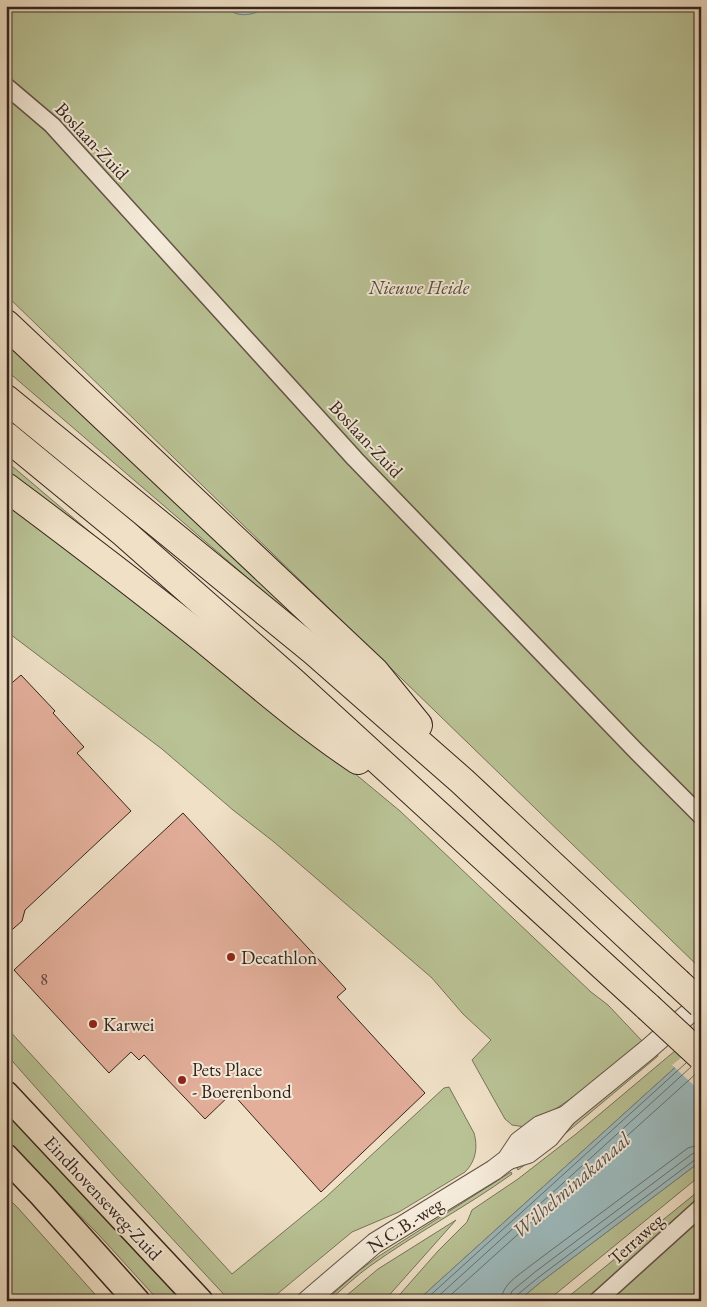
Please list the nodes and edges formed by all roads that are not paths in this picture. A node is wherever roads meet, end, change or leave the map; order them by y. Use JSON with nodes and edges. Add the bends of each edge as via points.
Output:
{"nodes":[{"id":1,"x":6,"y":86,"type":"edge"},
{"id":2,"x":6,"y":324,"type":"edge"},
{"id":3,"x":6,"y":399,"type":"edge"},
{"id":4,"x":6,"y":436,"type":"edge"},
{"id":5,"x":6,"y":487,"type":"edge"},
{"id":6,"x":462,"y":781,"type":"junction"},
{"id":7,"x":436,"y":812,"type":"junction"},
{"id":8,"x":701,"y":816,"type":"edge"},
{"id":9,"x":701,"y":1003,"type":"edge"},
{"id":10,"x":701,"y":1056,"type":"edge"},
{"id":11,"x":6,"y":1094,"type":"edge"},
{"id":12,"x":6,"y":1157,"type":"edge"},
{"id":13,"x":701,"y":1207,"type":"edge"},
{"id":14,"x":305,"y":1300,"type":"edge"},
{"id":15,"x":137,"y":1301,"type":"edge"},
{"id":16,"x":200,"y":1301,"type":"edge"},
{"id":17,"x":597,"y":1301,"type":"edge"}],
"edges":[{"from":1,"to":8,"type":"street","name":"Boslaan-Zuid","via":[[52,125],[355,459]]},
{"from":2,"to":6,"type":"highway","via":[[375,672]]},
{"from":3,"to":6,"type":"highway","via":[[315,652]]},
{"from":4,"to":7,"type":"highway","via":[[124,533]]},
{"from":5,"to":7,"type":"highway","via":[[204,639],[333,744]]},
{"from":6,"to":9,"type":"highway","bridge":true},
{"from":7,"to":10,"type":"highway","bridge":true},
{"from":9,"to":14,"type":"street","name":"N.C.B.-weg","via":[[566,1116],[540,1126],[519,1142],[507,1160],[494,1170],[375,1243]]},
{"from":11,"to":16,"type":"main road","name":"Eindhovenseweg-Zuid"},
{"from":12,"to":15,"type":"main road"},
{"from":13,"to":17,"type":"street","name":"Terraweg"}]}
